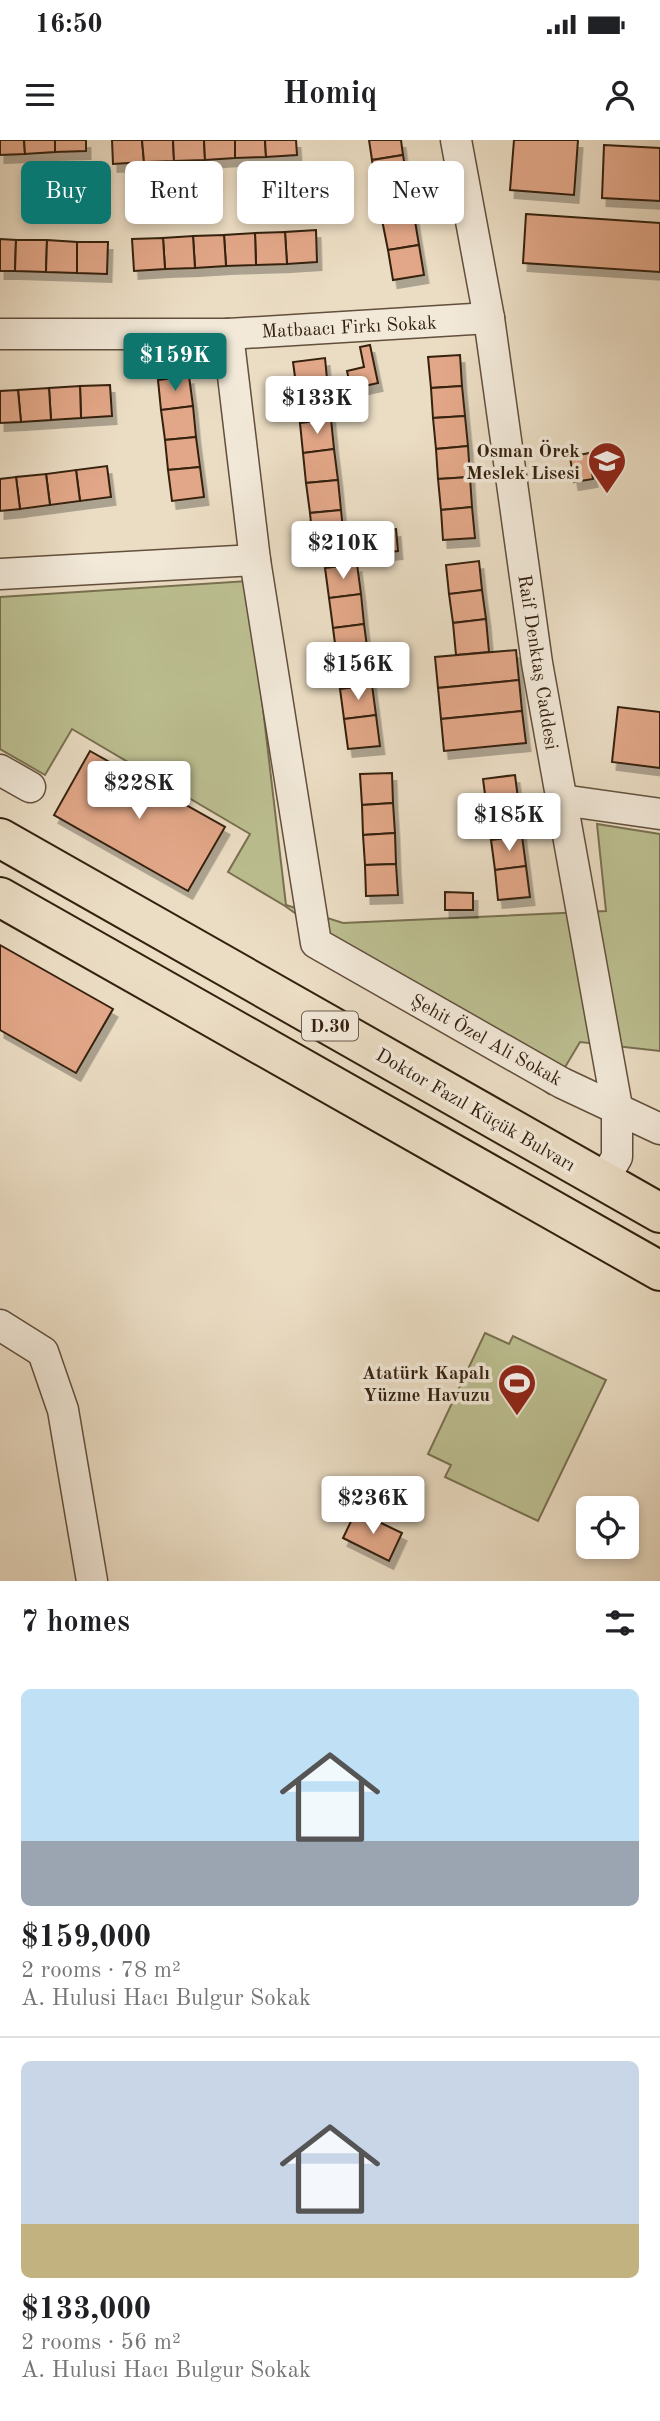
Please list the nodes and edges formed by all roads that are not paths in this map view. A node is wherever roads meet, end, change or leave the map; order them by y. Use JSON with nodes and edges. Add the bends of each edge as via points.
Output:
{"nodes":[{"id":1,"x":456,"y":140,"type":"edge"},
{"id":2,"x":489,"y":318,"type":"junction"},
{"id":3,"x":0,"y":334,"type":"edge"},
{"id":4,"x":228,"y":334,"type":"junction"},
{"id":5,"x":255,"y":560,"type":"junction"},
{"id":6,"x":0,"y":574,"type":"edge"},
{"id":7,"x":0,"y":770,"type":"edge"},
{"id":8,"x":30,"y":787,"type":"dead end"},
{"id":9,"x":562,"y":800,"type":"junction"},
{"id":10,"x":660,"y":814,"type":"edge"},
{"id":11,"x":0,"y":838,"type":"edge"},
{"id":12,"x":0,"y":897,"type":"edge"},
{"id":13,"x":617,"y":1107,"type":"junction"},
{"id":14,"x":660,"y":1129,"type":"edge"},
{"id":15,"x":603,"y":1181,"type":"junction"},
{"id":16,"x":660,"y":1213,"type":"edge"},
{"id":17,"x":660,"y":1271,"type":"edge"},
{"id":18,"x":0,"y":1325,"type":"edge"},
{"id":19,"x":92,"y":1581,"type":"edge"}],
"edges":[{"from":1,"to":2,"type":"street","name":"Raif Denktaş Caddesi"},
{"from":2,"to":4,"type":"street","name":"Matbaacı Firkı Sokak"},
{"from":2,"to":9,"type":"street","name":"Raif Denktaş Caddesi","via":[[537,663]]},
{"from":3,"to":4,"type":"street","name":"Matbaacı Firkı Sokak"},
{"from":4,"to":5,"type":"street"},
{"from":5,"to":6,"type":"street"},
{"from":5,"to":13,"type":"street","name":"Şehit Özel Ali Sokak","via":[[316,943],[562,1083]]},
{"from":7,"to":8,"type":"street"},
{"from":9,"to":10,"type":"street"},
{"from":9,"to":13,"type":"street","name":"Raif Denktaş Caddesi"},
{"from":11,"to":15,"type":"highway","name":"Doktor Fazıl Küçük Bulvarı","number":"D.30"},
{"from":12,"to":17,"type":"highway","number":"D.30"},
{"from":13,"to":14,"type":"street","name":"Şehit Özel Ali Sokak"},
{"from":13,"to":15,"type":"street","name":"Raif Denktaş Caddesi","via":[[617,1157]]},
{"from":15,"to":16,"type":"highway","name":"Doktor Fazıl Küçük Bulvarı","number":"D.30"},
{"from":18,"to":19,"type":"street","via":[[43,1352],[47,1363],[63,1410]]}]}
